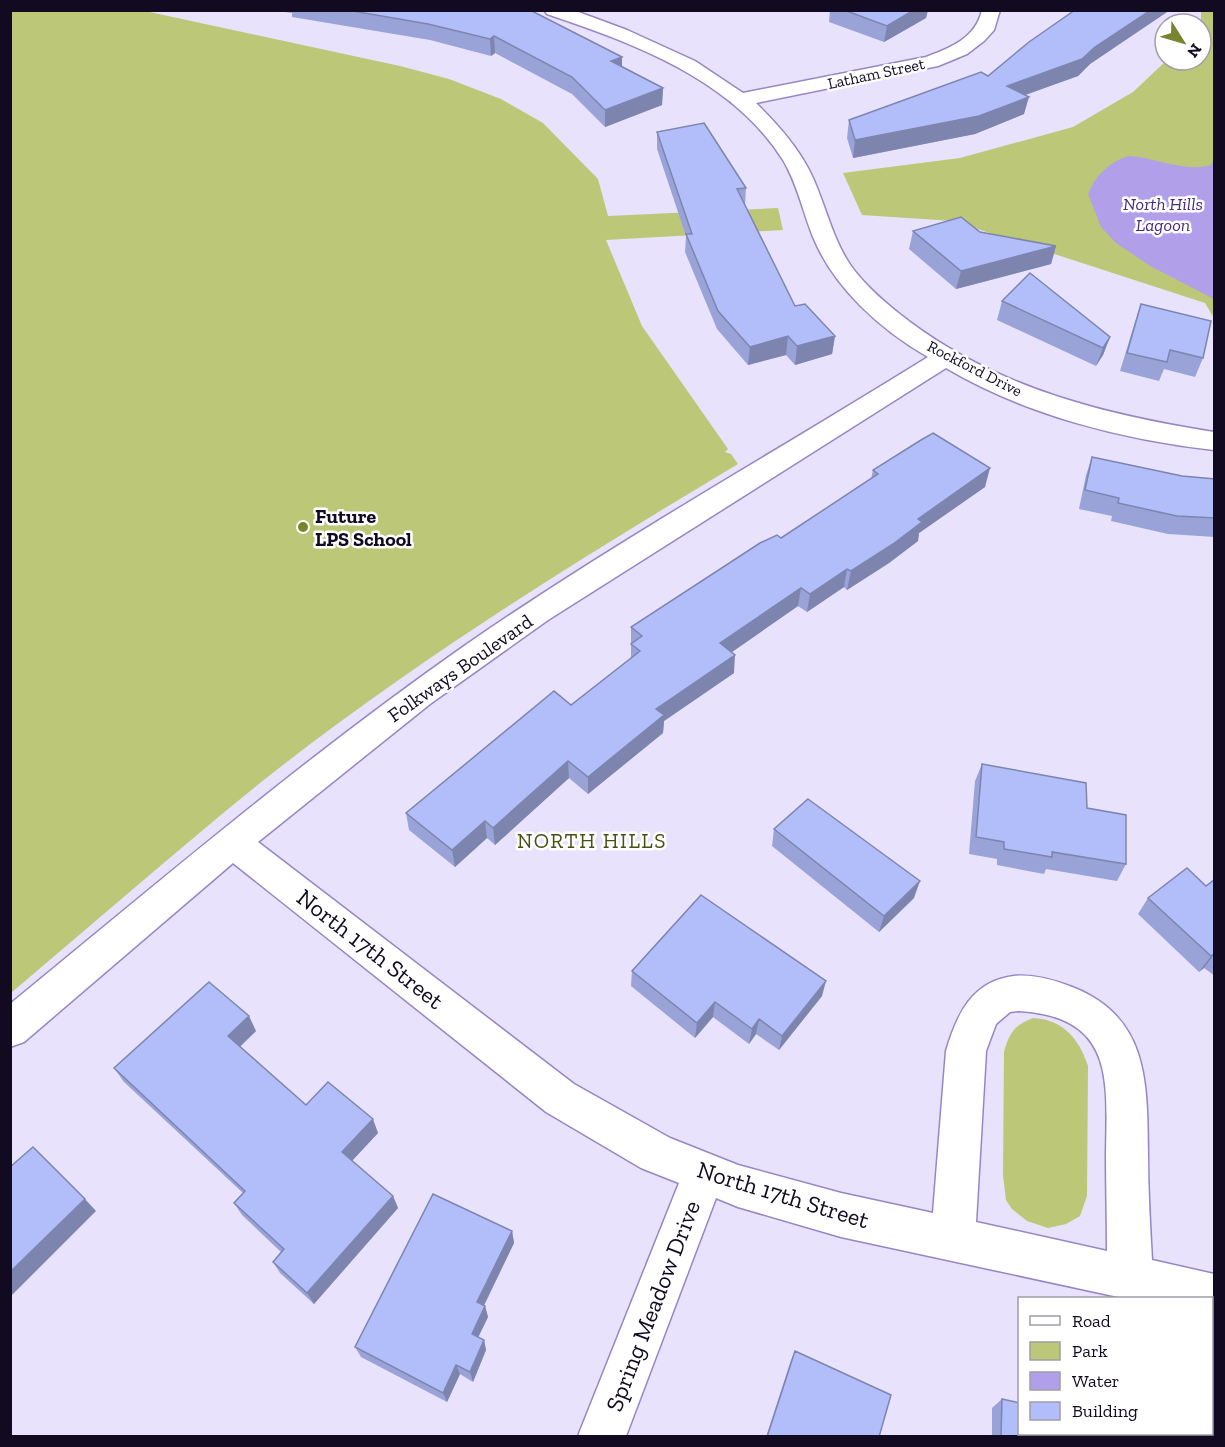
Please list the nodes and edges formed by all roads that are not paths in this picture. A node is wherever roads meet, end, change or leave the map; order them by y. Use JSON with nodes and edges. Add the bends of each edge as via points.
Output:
{"nodes":[{"id":1,"x":553,"y":10,"type":"edge"},
{"id":2,"x":991,"y":10,"type":"edge"},
{"id":3,"x":739,"y":100,"type":"junction"},
{"id":4,"x":946,"y":357,"type":"junction"},
{"id":5,"x":1215,"y":441,"type":"edge"},
{"id":6,"x":233,"y":843,"type":"junction"},
{"id":7,"x":10,"y":1029,"type":"edge"},
{"id":8,"x":704,"y":1174,"type":"junction"},
{"id":9,"x":953,"y":1240,"type":"junction"},
{"id":10,"x":1130,"y":1279,"type":"junction"},
{"id":11,"x":1215,"y":1296,"type":"edge"},
{"id":12,"x":602,"y":1437,"type":"edge"}],
"edges":[{"from":1,"to":3,"type":"street","name":"Rockford Drive","via":[[670,56]]},
{"from":2,"to":3,"type":"street","name":"Latham Street","via":[[978,37],[946,56],[909,68]]},
{"from":3,"to":4,"type":"street","name":"Rockford Drive","via":[[793,159],[810,191],[825,242],[850,280],[882,312]]},
{"from":4,"to":5,"type":"street","name":"Rockford Drive","via":[[1027,396],[1092,418]]},
{"from":4,"to":6,"type":"street","name":"Folkways Boulevard","via":[[481,651],[397,711]]},
{"from":6,"to":7,"type":"street","name":"Folkways Boulevard"},
{"from":6,"to":8,"type":"street","name":"North 17th Street","via":[[560,1098],[656,1153]]},
{"from":8,"to":9,"type":"street","name":"North 17th Street","via":[[841,1215]]},
{"from":8,"to":12,"type":"street","name":"Spring Meadow Drive"},
{"from":9,"to":10,"type":"street","name":"North 17th Street"},
{"from":9,"to":10,"type":"street","via":[[966,1051],[972,1024],[996,1000],[1012,993],[1041,993],[1066,1000],[1096,1018],[1113,1040],[1125,1074]]},
{"from":10,"to":11,"type":"street","name":"North 17th Street"}]}
